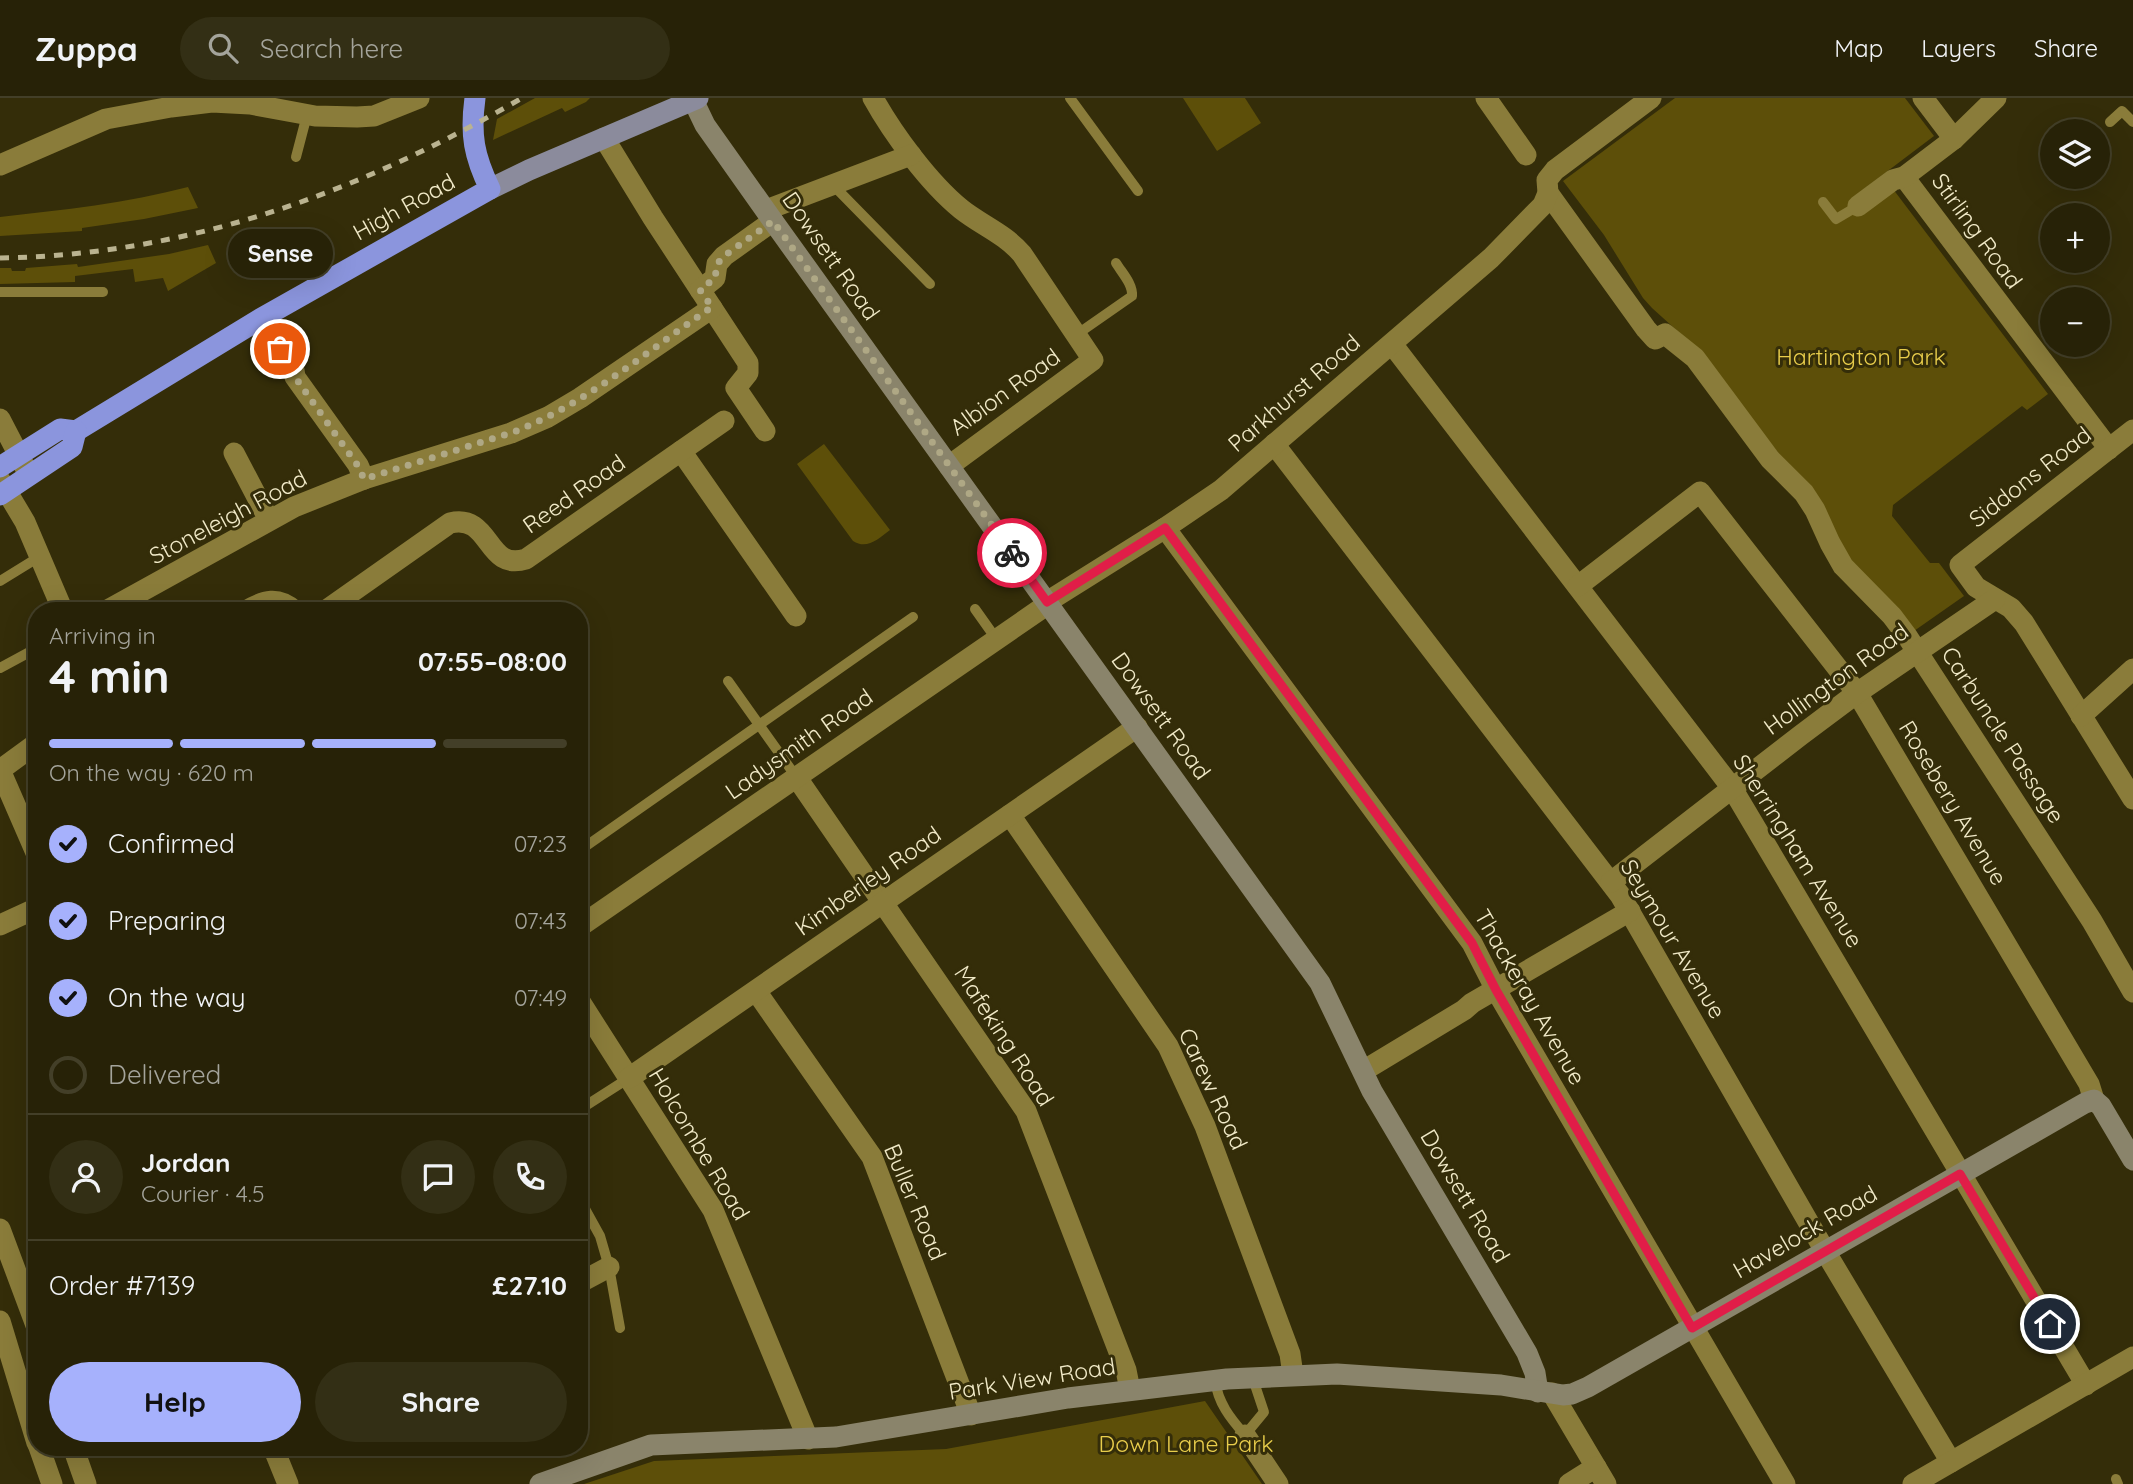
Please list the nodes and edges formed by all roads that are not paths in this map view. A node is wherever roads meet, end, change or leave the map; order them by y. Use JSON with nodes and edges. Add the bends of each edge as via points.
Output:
{"nodes":[{"id":1,"x":419,"y":98,"type":"edge"},
{"id":2,"x":475,"y":98,"type":"edge"},
{"id":3,"x":873,"y":98,"type":"edge"},
{"id":4,"x":1070,"y":98,"type":"edge"},
{"id":5,"x":1486,"y":98,"type":"edge"},
{"id":6,"x":1651,"y":98,"type":"edge"},
{"id":7,"x":1923,"y":98,"type":"edge"},
{"id":8,"x":1996,"y":98,"type":"edge"},
{"id":9,"x":696,"y":99,"type":"edge"},
{"id":10,"x":249,"y":101,"type":"edge"},
{"id":11,"x":307,"y":115,"type":"junction"},
{"id":12,"x":2110,"y":122,"type":"dead end"},
{"id":13,"x":2133,"y":122,"type":"edge"},
{"id":14,"x":604,"y":138,"type":"junction"},
{"id":15,"x":1954,"y":139,"type":"junction"},
{"id":16,"x":911,"y":155,"type":"junction"},
{"id":17,"x":1526,"y":155,"type":"dead end"},
{"id":18,"x":296,"y":157,"type":"dead end"},
{"id":19,"x":0,"y":166,"type":"edge"},
{"id":20,"x":1904,"y":177,"type":"junction"},
{"id":21,"x":833,"y":185,"type":"junction"},
{"id":22,"x":490,"y":189,"type":"junction"},
{"id":23,"x":1138,"y":191,"type":"dead end"},
{"id":24,"x":1548,"y":193,"type":"junction"},
{"id":25,"x":1823,"y":202,"type":"dead end"},
{"id":26,"x":1858,"y":206,"type":"joint"},
{"id":27,"x":770,"y":216,"type":"junction"},
{"id":28,"x":1116,"y":263,"type":"dead end"},
{"id":29,"x":930,"y":284,"type":"dead end"},
{"id":30,"x":0,"y":292,"type":"edge"},
{"id":31,"x":103,"y":292,"type":"dead end"},
{"id":32,"x":706,"y":299,"type":"junction"},
{"id":33,"x":1076,"y":335,"type":"junction"},
{"id":34,"x":1392,"y":344,"type":"junction"},
{"id":35,"x":280,"y":349,"type":"dead end"},
{"id":36,"x":0,"y":419,"type":"edge"},
{"id":37,"x":724,"y":421,"type":"dead end"},
{"id":38,"x":76,"y":430,"type":"junction"},
{"id":39,"x":2133,"y":430,"type":"edge"},
{"id":40,"x":765,"y":431,"type":"dead end"},
{"id":41,"x":1274,"y":444,"type":"junction"},
{"id":42,"x":2109,"y":449,"type":"junction"},
{"id":43,"x":681,"y":451,"type":"junction"},
{"id":44,"x":234,"y":453,"type":"dead end"},
{"id":45,"x":18,"y":455,"type":"junction"},
{"id":46,"x":0,"y":467,"type":"edge"},
{"id":47,"x":949,"y":467,"type":"junction"},
{"id":48,"x":29,"y":475,"type":"junction"},
{"id":49,"x":364,"y":479,"type":"junction"},
{"id":50,"x":2,"y":488,"type":"edge"},
{"id":51,"x":269,"y":520,"type":"junction"},
{"id":52,"x":1165,"y":528,"type":"junction"},
{"id":53,"x":39,"y":557,"type":"junction"},
{"id":54,"x":0,"y":581,"type":"edge"},
{"id":55,"x":1577,"y":586,"type":"junction"},
{"id":56,"x":1995,"y":600,"type":"junction"},
{"id":57,"x":59,"y":602,"type":"edge"},
{"id":58,"x":123,"y":602,"type":"edge"},
{"id":59,"x":338,"y":602,"type":"edge"},
{"id":60,"x":1048,"y":603,"type":"junction"},
{"id":61,"x":975,"y":609,"type":"dead end"},
{"id":62,"x":796,"y":616,"type":"dead end"},
{"id":63,"x":913,"y":617,"type":"dead end"},
{"id":64,"x":997,"y":640,"type":"junction"},
{"id":65,"x":1917,"y":652,"type":"junction"},
{"id":66,"x":28,"y":653,"type":"edge"},
{"id":67,"x":0,"y":668,"type":"edge"},
{"id":68,"x":2133,"y":669,"type":"edge"},
{"id":69,"x":728,"y":681,"type":"dead end"},
{"id":70,"x":1857,"y":693,"type":"junction"},
{"id":71,"x":2081,"y":716,"type":"junction"},
{"id":72,"x":758,"y":724,"type":"junction"},
{"id":73,"x":1137,"y":727,"type":"junction"},
{"id":74,"x":28,"y":750,"type":"edge"},
{"id":75,"x":0,"y":770,"type":"edge"},
{"id":76,"x":797,"y":778,"type":"junction"},
{"id":77,"x":1732,"y":788,"type":"junction"},
{"id":78,"x":2133,"y":799,"type":"edge"},
{"id":79,"x":1010,"y":815,"type":"junction"},
{"id":80,"x":28,"y":834,"type":"edge"},
{"id":81,"x":588,"y":845,"type":"edge"},
{"id":82,"x":1611,"y":882,"type":"junction"},
{"id":83,"x":883,"y":903,"type":"junction"},
{"id":84,"x":1630,"y":911,"type":"junction"},
{"id":85,"x":28,"y":912,"type":"edge"},
{"id":86,"x":588,"y":921,"type":"edge"},
{"id":87,"x":0,"y":925,"type":"edge"},
{"id":88,"x":1496,"y":990,"type":"junction"},
{"id":89,"x":756,"y":991,"type":"junction"},
{"id":90,"x":2133,"y":992,"type":"edge"},
{"id":91,"x":588,"y":1014,"type":"edge"},
{"id":92,"x":1363,"y":1071,"type":"junction"},
{"id":93,"x":629,"y":1078,"type":"junction"},
{"id":94,"x":2094,"y":1100,"type":"junction"},
{"id":95,"x":588,"y":1104,"type":"edge"},
{"id":96,"x":2133,"y":1160,"type":"edge"},
{"id":97,"x":1960,"y":1174,"type":"junction"},
{"id":98,"x":588,"y":1214,"type":"edge"},
{"id":99,"x":0,"y":1229,"type":"edge"},
{"id":100,"x":1825,"y":1251,"type":"junction"},
{"id":101,"x":609,"y":1267,"type":"junction"},
{"id":102,"x":588,"y":1278,"type":"edge"},
{"id":103,"x":28,"y":1304,"type":"edge"},
{"id":104,"x":0,"y":1321,"type":"edge"},
{"id":105,"x":620,"y":1328,"type":"dead end"},
{"id":106,"x":1692,"y":1328,"type":"junction"},
{"id":107,"x":2133,"y":1357,"type":"edge"},
{"id":108,"x":1293,"y":1376,"type":"junction"},
{"id":109,"x":1253,"y":1378,"type":"junction"},
{"id":110,"x":1215,"y":1380,"type":"junction"},
{"id":111,"x":2085,"y":1385,"type":"junction"},
{"id":112,"x":1130,"y":1390,"type":"junction"},
{"id":113,"x":1545,"y":1393,"type":"junction"},
{"id":114,"x":28,"y":1412,"type":"edge"},
{"id":115,"x":971,"y":1415,"type":"junction"},
{"id":116,"x":1245,"y":1435,"type":"junction"},
{"id":117,"x":808,"y":1439,"type":"junction"},
{"id":118,"x":42,"y":1456,"type":"edge"},
{"id":119,"x":76,"y":1456,"type":"edge"},
{"id":120,"x":279,"y":1456,"type":"edge"},
{"id":121,"x":1951,"y":1462,"type":"junction"},
{"id":122,"x":1601,"y":1475,"type":"edge"},
{"id":123,"x":52,"y":1484,"type":"edge"},
{"id":124,"x":86,"y":1484,"type":"edge"},
{"id":125,"x":288,"y":1484,"type":"edge"},
{"id":126,"x":540,"y":1484,"type":"edge"},
{"id":127,"x":1278,"y":1484,"type":"edge"},
{"id":128,"x":1569,"y":1484,"type":"edge"},
{"id":129,"x":1785,"y":1484,"type":"edge"},
{"id":130,"x":1913,"y":1484,"type":"edge"}],
"edges":[{"from":1,"to":11,"type":"street","via":[[374,116]]},
{"from":2,"to":22,"type":"highway","via":[[474,149]]},
{"from":3,"to":16,"type":"street"},
{"from":4,"to":23,"type":"lane"},
{"from":5,"to":17,"type":"street"},
{"from":6,"to":24,"type":"street","name":"Parkhurst Road","via":[[1555,170],[1547,180]]},
{"from":7,"to":15,"type":"street"},
{"from":8,"to":15,"type":"street"},
{"from":9,"to":14,"type":"main road","name":"High Road"},
{"from":9,"to":27,"type":"street","name":"Dowsett Road","via":[[705,125]]},
{"from":10,"to":11,"type":"street"},
{"from":10,"to":19,"type":"street","via":[[106,118]]},
{"from":11,"to":18,"type":"lane"},
{"from":12,"to":13,"type":"lane","via":[[2122,111]]},
{"from":14,"to":22,"type":"main road","name":"High Road"},
{"from":14,"to":32,"type":"street"},
{"from":15,"to":20,"type":"street"},
{"from":16,"to":21,"type":"street"},
{"from":16,"to":33,"type":"street","via":[[958,207],[1015,246]]},
{"from":20,"to":26,"type":"street"},
{"from":20,"to":42,"type":"street","name":"Stirling Road"},
{"from":21,"to":27,"type":"street"},
{"from":21,"to":29,"type":"lane"},
{"from":22,"to":38,"type":"highway","name":"High Road"},
{"from":24,"to":34,"type":"street","name":"Parkhurst Road","via":[[1544,205],[1491,258]]},
{"from":24,"to":65,"type":"street","name":"Carbuncle Passage","via":[[1655,339],[1665,334],[1695,358],[1770,459],[1811,503],[1843,565],[1892,616]]},
{"from":25,"to":26,"type":"lane","via":[[1836,219]]},
{"from":27,"to":32,"type":"street","via":[[717,264]]},
{"from":27,"to":47,"type":"street","name":"Dowsett Road"},
{"from":28,"to":33,"type":"lane","via":[[1132,296]]},
{"from":30,"to":31,"type":"lane"},
{"from":32,"to":40,"type":"street","via":[[748,363],[748,373],[736,388]]},
{"from":32,"to":49,"type":"street","name":"Stoneleigh Road","via":[[580,398],[542,420]]},
{"from":33,"to":47,"type":"street","name":"Albion Road","via":[[1093,360]]},
{"from":34,"to":41,"type":"street","name":"Parkhurst Road"},
{"from":34,"to":55,"type":"street","name":"Sherringham Avenue"},
{"from":35,"to":49,"type":"street"},
{"from":36,"to":45,"type":"street"},
{"from":37,"to":43,"type":"street","name":"Reed Road"},
{"from":38,"to":45,"type":"highway","name":"High Road","via":[[60,429]]},
{"from":38,"to":48,"type":"highway","name":"High Road","via":[[72,447]]},
{"from":39,"to":42,"type":"street","name":"Siddons Road"},
{"from":41,"to":52,"type":"street","name":"Parkhurst Road","via":[[1209,499]]},
{"from":41,"to":82,"type":"street","name":"Seymour Avenue"},
{"from":42,"to":56,"type":"street","name":"Siddons Road","via":[[1960,565],[1976,587]]},
{"from":43,"to":59,"type":"street","name":"Reed Road","via":[[526,559],[504,559],[472,524],[450,523]]},
{"from":43,"to":62,"type":"street"},
{"from":44,"to":51,"type":"street"},
{"from":45,"to":46,"type":"highway","name":"High Road"},
{"from":45,"to":48,"type":"street"},
{"from":47,"to":60,"type":"street","name":"Dowsett Road"},
{"from":48,"to":50,"type":"highway","name":"High Road"},
{"from":49,"to":51,"type":"street","name":"Stoneleigh Road"},
{"from":50,"to":53,"type":"street","via":[[25,522]]},
{"from":51,"to":58,"type":"street","name":"Stoneleigh Road"},
{"from":52,"to":60,"type":"street","name":"Parkhurst Road"},
{"from":52,"to":88,"type":"street","name":"Thackeray Avenue","via":[[1472,943]]},
{"from":53,"to":54,"type":"lane"},
{"from":53,"to":57,"type":"street"},
{"from":55,"to":70,"type":"street","name":"Rosebery Avenue","via":[[1700,492]]},
{"from":55,"to":77,"type":"street","name":"Sherringham Avenue"},
{"from":56,"to":65,"type":"street","name":"Hollington Road"},
{"from":56,"to":71,"type":"street","via":[[2011,608],[2024,623]]},
{"from":60,"to":64,"type":"street","name":"Ladysmith Road"},
{"from":60,"to":73,"type":"street","name":"Dowsett Road"},
{"from":61,"to":64,"type":"lane"},
{"from":63,"to":72,"type":"lane"},
{"from":64,"to":76,"type":"street","name":"Ladysmith Road"},
{"from":65,"to":70,"type":"street","name":"Hollington Road"},
{"from":65,"to":90,"type":"street","name":"Carbuncle Passage","via":[[2092,920]]},
{"from":66,"to":67,"type":"lane"},
{"from":68,"to":71,"type":"street"},
{"from":69,"to":72,"type":"lane"},
{"from":70,"to":77,"type":"street","name":"Hollington Road"},
{"from":70,"to":94,"type":"street","name":"Rosebery Avenue","via":[[2089,1084]]},
{"from":71,"to":78,"type":"street"},
{"from":72,"to":76,"type":"lane"},
{"from":72,"to":81,"type":"lane"},
{"from":73,"to":79,"type":"street","name":"Kimberley Road"},
{"from":73,"to":92,"type":"street","name":"Dowsett Road","via":[[1320,983]]},
{"from":74,"to":75,"type":"street"},
{"from":75,"to":80,"type":"street"},
{"from":76,"to":83,"type":"street","name":"Mafeking Road"},
{"from":76,"to":86,"type":"street","name":"Ladysmith Road"},
{"from":77,"to":82,"type":"street","name":"Hollington Road"},
{"from":77,"to":97,"type":"street","name":"Sherringham Avenue"},
{"from":79,"to":83,"type":"street","name":"Kimberley Road"},
{"from":79,"to":108,"type":"street","name":"Carew Road","via":[[1168,1046],[1205,1126],[1290,1354]]},
{"from":82,"to":84,"type":"street","name":"Seymour Avenue"},
{"from":83,"to":89,"type":"street","name":"Kimberley Road"},
{"from":83,"to":112,"type":"street","name":"Mafeking Road","via":[[1026,1111]]},
{"from":84,"to":88,"type":"street"},
{"from":84,"to":100,"type":"street","name":"Seymour Avenue"},
{"from":85,"to":87,"type":"street"},
{"from":88,"to":92,"type":"street"},
{"from":88,"to":106,"type":"street","name":"Thackeray Avenue"},
{"from":89,"to":93,"type":"street","name":"Kimberley Road"},
{"from":89,"to":115,"type":"street","name":"Buller Road","via":[[872,1157]]},
{"from":91,"to":93,"type":"street","name":"Holcombe Road"},
{"from":92,"to":113,"type":"street","name":"Dowsett Road","via":[[1527,1353]]},
{"from":93,"to":95,"type":"lane"},
{"from":93,"to":117,"type":"street","name":"Holcombe Road","via":[[718,1219]]},
{"from":94,"to":96,"type":"street","name":"Rosebery Avenue"},
{"from":94,"to":97,"type":"street","name":"Havelock Road"},
{"from":97,"to":100,"type":"street","name":"Havelock Road"},
{"from":97,"to":111,"type":"street","name":"Sherringham Avenue"},
{"from":98,"to":101,"type":"lane"},
{"from":99,"to":103,"type":"street"},
{"from":100,"to":106,"type":"street","name":"Havelock Road"},
{"from":100,"to":121,"type":"street","name":"Seymour Avenue"},
{"from":101,"to":102,"type":"street"},
{"from":101,"to":105,"type":"lane"},
{"from":104,"to":114,"type":"street"},
{"from":106,"to":113,"type":"street","name":"Havelock Road","via":[[1580,1391]]},
{"from":106,"to":129,"type":"street","name":"Thackeray Avenue"},
{"from":107,"to":111,"type":"street"},
{"from":108,"to":109,"type":"street","name":"Park View Road"},
{"from":108,"to":113,"type":"street","name":"Park View Road","via":[[1338,1374],[1501,1385]]},
{"from":109,"to":110,"type":"street","name":"Park View Road"},
{"from":109,"to":116,"type":"lane","via":[[1264,1412]]},
{"from":110,"to":112,"type":"street","name":"Park View Road"},
{"from":110,"to":116,"type":"lane","via":[[1217,1395]]},
{"from":111,"to":121,"type":"street"},
{"from":112,"to":115,"type":"street","name":"Park View Road"},
{"from":113,"to":122,"type":"street"},
{"from":115,"to":117,"type":"street","name":"Park View Road"},
{"from":116,"to":127,"type":"street"},
{"from":117,"to":126,"type":"street","name":"Park View Road","via":[[651,1446]]},
{"from":118,"to":123,"type":"street"},
{"from":119,"to":124,"type":"street"},
{"from":120,"to":125,"type":"street"},
{"from":121,"to":130,"type":"street"},
{"from":122,"to":128,"type":"street"}]}
